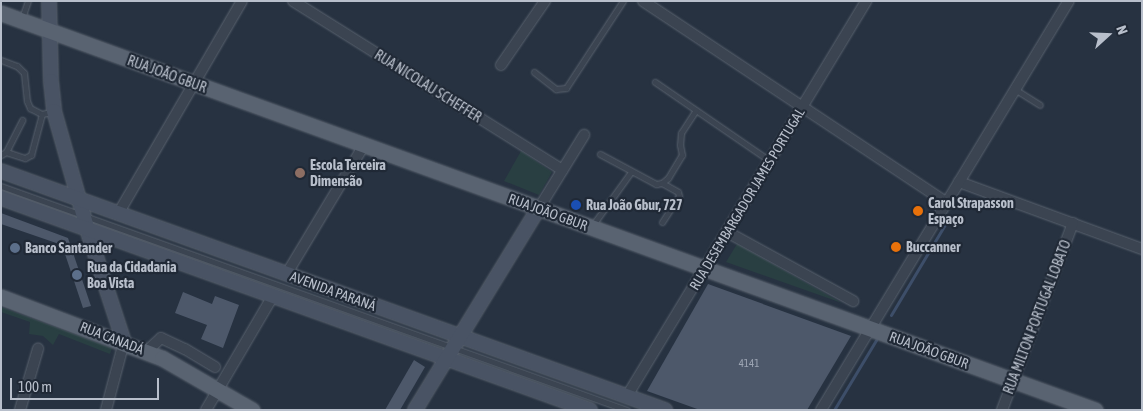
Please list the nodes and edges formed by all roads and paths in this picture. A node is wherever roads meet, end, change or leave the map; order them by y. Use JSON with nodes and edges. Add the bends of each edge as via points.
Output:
{"nodes":[{"id":1,"x":28,"y":1,"type":"edge"},
{"id":2,"x":49,"y":1,"type":"edge"},
{"id":3,"x":242,"y":1,"type":"edge"},
{"id":4,"x":294,"y":1,"type":"edge"},
{"id":5,"x":545,"y":1,"type":"edge"},
{"id":6,"x":624,"y":1,"type":"edge"},
{"id":7,"x":643,"y":1,"type":"edge"},
{"id":8,"x":866,"y":1,"type":"edge"},
{"id":9,"x":1069,"y":1,"type":"edge"},
{"id":10,"x":656,"y":5,"type":"edge"},
{"id":11,"x":1,"y":13,"type":"edge"},
{"id":12,"x":21,"y":21,"type":"junction"},
{"id":13,"x":49,"y":31,"type":"junction"},
{"id":14,"x":1,"y":60,"type":"edge"},
{"id":15,"x":501,"y":65,"type":"dead end"},
{"id":16,"x":534,"y":72,"type":"dead end"},
{"id":17,"x":655,"y":82,"type":"dead end"},
{"id":18,"x":194,"y":83,"type":"junction"},
{"id":19,"x":1016,"y":90,"type":"junction"},
{"id":20,"x":1040,"y":105,"type":"dead end"},
{"id":21,"x":802,"y":107,"type":"junction"},
{"id":22,"x":696,"y":110,"type":"junction"},
{"id":23,"x":48,"y":112,"type":"junction"},
{"id":24,"x":22,"y":120,"type":"dead end"},
{"id":25,"x":584,"y":135,"type":"dead end"},
{"id":26,"x":364,"y":145,"type":"junction"},
{"id":27,"x":4,"y":154,"type":"edge"},
{"id":28,"x":600,"y":154,"type":"dead end"},
{"id":29,"x":770,"y":161,"type":"junction"},
{"id":30,"x":562,"y":170,"type":"junction"},
{"id":31,"x":1,"y":171,"type":"edge"},
{"id":32,"x":631,"y":172,"type":"junction"},
{"id":33,"x":959,"y":182,"type":"junction"},
{"id":34,"x":662,"y":183,"type":"junction"},
{"id":35,"x":1,"y":186,"type":"edge"},
{"id":36,"x":1,"y":198,"type":"edge"},
{"id":37,"x":80,"y":200,"type":"junction"},
{"id":38,"x":947,"y":203,"type":"junction"},
{"id":39,"x":538,"y":208,"type":"junction"},
{"id":40,"x":118,"y":214,"type":"junction"},
{"id":41,"x":662,"y":222,"type":"dead end"},
{"id":42,"x":86,"y":223,"type":"junction"},
{"id":43,"x":1072,"y":223,"type":"junction"},
{"id":44,"x":591,"y":227,"type":"junction"},
{"id":45,"x":727,"y":232,"type":"junction"},
{"id":46,"x":1142,"y":249,"type":"edge"},
{"id":47,"x":704,"y":268,"type":"junction"},
{"id":48,"x":286,"y":275,"type":"junction"},
{"id":49,"x":1,"y":296,"type":"edge"},
{"id":50,"x":273,"y":296,"type":"junction"},
{"id":51,"x":853,"y":301,"type":"dead end"},
{"id":52,"x":870,"y":328,"type":"junction"},
{"id":53,"x":124,"y":342,"type":"junction"},
{"id":54,"x":453,"y":348,"type":"junction"},
{"id":55,"x":38,"y":349,"type":"dead end"},
{"id":56,"x":185,"y":349,"type":"junction"},
{"id":57,"x":147,"y":352,"type":"junction"},
{"id":58,"x":215,"y":367,"type":"dead end"},
{"id":59,"x":187,"y":371,"type":"junction"},
{"id":60,"x":1013,"y":380,"type":"junction"},
{"id":61,"x":218,"y":390,"type":"junction"},
{"id":62,"x":627,"y":403,"type":"edge"},
{"id":63,"x":20,"y":410,"type":"edge"},
{"id":64,"x":106,"y":410,"type":"edge"},
{"id":65,"x":206,"y":410,"type":"edge"},
{"id":66,"x":252,"y":410,"type":"edge"},
{"id":67,"x":415,"y":410,"type":"edge"},
{"id":68,"x":590,"y":410,"type":"edge"},
{"id":69,"x":665,"y":410,"type":"edge"},
{"id":70,"x":821,"y":410,"type":"edge"},
{"id":71,"x":1002,"y":410,"type":"edge"},
{"id":72,"x":1094,"y":410,"type":"edge"}],
"edges":[{"from":1,"to":12,"type":"lane"},
{"from":2,"to":13,"type":"street"},
{"from":3,"to":18,"type":"street"},
{"from":4,"to":30,"type":"street","name":"RUA NICOLAU SCHEFFER"},
{"from":5,"to":15,"type":"street"},
{"from":6,"to":16,"type":"lane","via":[[566,88],[556,89]]},
{"from":7,"to":10,"type":"street"},
{"from":8,"to":21,"type":"street","name":"RUA DESEMBARGADOR JAMES PORTUGAL"},
{"from":9,"to":19,"type":"street"},
{"from":10,"to":21,"type":"street"},
{"from":11,"to":12,"type":"main road","name":"RUA JOÃO GBUR"},
{"from":12,"to":13,"type":"main road","name":"RUA JOÃO GBUR"},
{"from":13,"to":18,"type":"main road","name":"RUA JOÃO GBUR"},
{"from":13,"to":23,"type":"street"},
{"from":14,"to":23,"type":"lane","via":[[17,66],[24,73],[30,108]]},
{"from":17,"to":22,"type":"lane"},
{"from":18,"to":26,"type":"main road","name":"RUA JOÃO GBUR"},
{"from":18,"to":40,"type":"street"},
{"from":19,"to":20,"type":"lane"},
{"from":19,"to":33,"type":"street"},
{"from":21,"to":29,"type":"street","name":"RUA DESEMBARGADOR JAMES PORTUGAL"},
{"from":21,"to":38,"type":"street"},
{"from":22,"to":29,"type":"lane"},
{"from":22,"to":34,"type":"lane","via":[[681,133],[682,155]]},
{"from":23,"to":27,"type":"lane","via":[[31,155],[25,158]]},
{"from":23,"to":37,"type":"street"},
{"from":24,"to":27,"type":"lane"},
{"from":25,"to":30,"type":"street"},
{"from":26,"to":39,"type":"main road","name":"RUA JOÃO GBUR"},
{"from":26,"to":48,"type":"street"},
{"from":28,"to":32,"type":"lane"},
{"from":29,"to":45,"type":"street","name":"RUA DESEMBARGADOR JAMES PORTUGAL"},
{"from":30,"to":39,"type":"street"},
{"from":31,"to":37,"type":"street","name":"AVENIDA PARANÁ"},
{"from":32,"to":34,"type":"lane","via":[[656,184]]},
{"from":32,"to":44,"type":"lane"},
{"from":33,"to":38,"type":"street"},
{"from":33,"to":43,"type":"street"},
{"from":34,"to":41,"type":"lane","via":[[678,192],[679,196]]},
{"from":35,"to":42,"type":"lane"},
{"from":36,"to":42,"type":"street","name":"AVENIDA PARANÁ"},
{"from":37,"to":40,"type":"street","name":"AVENIDA PARANÁ"},
{"from":37,"to":42,"type":"street"},
{"from":38,"to":52,"type":"street"},
{"from":39,"to":44,"type":"main road","name":"RUA JOÃO GBUR"},
{"from":39,"to":54,"type":"street"},
{"from":40,"to":48,"type":"street","name":"AVENIDA PARANÁ"},
{"from":42,"to":50,"type":"street","name":"AVENIDA PARANÁ"},
{"from":42,"to":53,"type":"street"},
{"from":42,"to":54,"type":"lane"},
{"from":43,"to":46,"type":"street"},
{"from":43,"to":60,"type":"street","name":"RUA MILTON PORTUGAL LOBATO"},
{"from":44,"to":47,"type":"main road","name":"RUA JOÃO GBUR"},
{"from":45,"to":47,"type":"street","name":"RUA DESEMBARGADOR JAMES PORTUGAL"},
{"from":45,"to":51,"type":"street"},
{"from":47,"to":52,"type":"main road","name":"RUA JOÃO GBUR"},
{"from":47,"to":62,"type":"street","name":"RUA DESEMBARGADOR JAMES PORTUGAL"},
{"from":48,"to":54,"type":"street","name":"AVENIDA PARANÁ"},
{"from":49,"to":53,"type":"main road","name":"RUA CANADÁ"},
{"from":50,"to":54,"type":"street","name":"AVENIDA PARANÁ"},
{"from":50,"to":61,"type":"street"},
{"from":52,"to":60,"type":"main road","name":"RUA JOÃO GBUR"},
{"from":52,"to":70,"type":"street"},
{"from":53,"to":57,"type":"main road","name":"RUA CANADÁ"},
{"from":53,"to":64,"type":"street"},
{"from":54,"to":62,"type":"street","name":"AVENIDA PARANÁ"},
{"from":54,"to":67,"type":"street"},
{"from":54,"to":68,"type":"street","name":"AVENIDA PARANÁ"},
{"from":55,"to":63,"type":"street"},
{"from":56,"to":57,"type":"street","via":[[161,338]]},
{"from":56,"to":58,"type":"street"},
{"from":56,"to":59,"type":"street"},
{"from":57,"to":59,"type":"main road","name":"RUA CANADÁ"},
{"from":59,"to":61,"type":"main road","name":"RUA CANADÁ"},
{"from":60,"to":71,"type":"street","name":"RUA MILTON PORTUGAL LOBATO"},
{"from":60,"to":72,"type":"main road","name":"RUA JOÃO GBUR"},
{"from":61,"to":65,"type":"street"},
{"from":61,"to":66,"type":"main road","name":"RUA CANADÁ"},
{"from":62,"to":69,"type":"street","name":"AVENIDA PARANÁ"}]}
